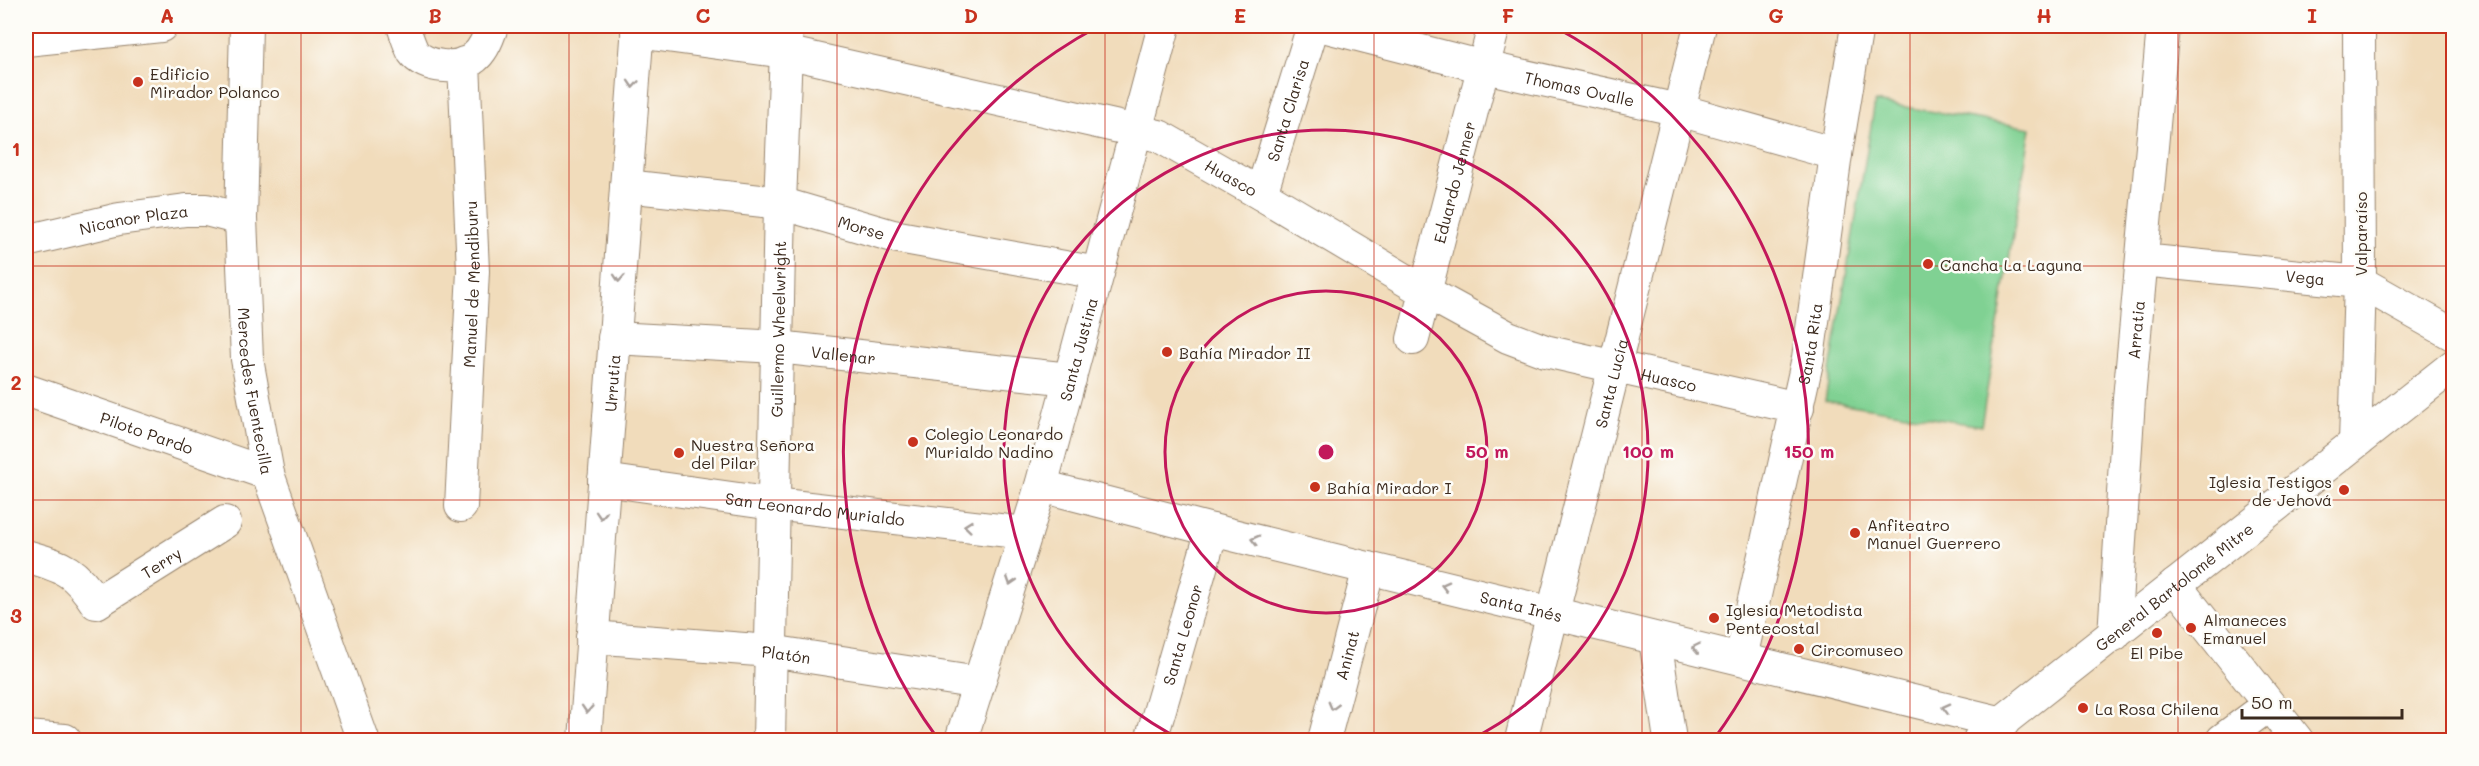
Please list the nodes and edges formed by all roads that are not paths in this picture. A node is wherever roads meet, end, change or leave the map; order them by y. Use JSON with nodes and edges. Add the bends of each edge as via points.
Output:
{"nodes":[{"id":1,"x":161,"y":26,"type":"edge"},
{"id":2,"x":246,"y":26,"type":"edge"},
{"id":3,"x":403,"y":26,"type":"edge"},
{"id":4,"x":492,"y":26,"type":"edge"},
{"id":5,"x":1164,"y":26,"type":"edge"},
{"id":6,"x":1313,"y":26,"type":"edge"},
{"id":7,"x":1323,"y":26,"type":"edge"},
{"id":8,"x":1700,"y":26,"type":"edge"},
{"id":9,"x":1857,"y":26,"type":"edge"},
{"id":10,"x":2163,"y":26,"type":"edge"},
{"id":11,"x":2360,"y":26,"type":"edge"},
{"id":12,"x":637,"y":29,"type":"edge"},
{"id":13,"x":786,"y":39,"type":"edge"},
{"id":14,"x":26,"y":40,"type":"edge"},
{"id":15,"x":1487,"y":41,"type":"edge"},
{"id":16,"x":464,"y":63,"type":"junction"},
{"id":17,"x":1679,"y":110,"type":"junction"},
{"id":18,"x":1137,"y":131,"type":"junction"},
{"id":19,"x":1836,"y":154,"type":"junction"},
{"id":20,"x":626,"y":186,"type":"junction"},
{"id":21,"x":1261,"y":194,"type":"junction"},
{"id":22,"x":780,"y":203,"type":"junction"},
{"id":23,"x":241,"y":219,"type":"junction"},
{"id":24,"x":26,"y":241,"type":"edge"},
{"id":25,"x":2142,"y":260,"type":"junction"},
{"id":26,"x":1098,"y":273,"type":"junction"},
{"id":27,"x":2360,"y":282,"type":"junction"},
{"id":28,"x":1424,"y":291,"type":"junction"},
{"id":29,"x":2454,"y":335,"type":"edge"},
{"id":30,"x":614,"y":338,"type":"junction"},
{"id":31,"x":1413,"y":339,"type":"dead end"},
{"id":32,"x":778,"y":347,"type":"junction"},
{"id":33,"x":2454,"y":365,"type":"edge"},
{"id":34,"x":1614,"y":366,"type":"junction"},
{"id":35,"x":1070,"y":379,"type":"junction"},
{"id":36,"x":26,"y":390,"type":"edge"},
{"id":37,"x":1798,"y":408,"type":"junction"},
{"id":38,"x":2355,"y":442,"type":"junction"},
{"id":39,"x":268,"y":474,"type":"junction"},
{"id":40,"x":604,"y":480,"type":"junction"},
{"id":41,"x":1041,"y":486,"type":"junction"},
{"id":42,"x":774,"y":504,"type":"junction"},
{"id":43,"x":461,"y":506,"type":"dead end"},
{"id":44,"x":225,"y":522,"type":"dead end"},
{"id":45,"x":1212,"y":530,"type":"junction"},
{"id":46,"x":1026,"y":532,"type":"junction"},
{"id":47,"x":26,"y":556,"type":"edge"},
{"id":48,"x":1369,"y":568,"type":"junction"},
{"id":49,"x":2175,"y":585,"type":"junction"},
{"id":50,"x":1552,"y":613,"type":"junction"},
{"id":51,"x":2114,"y":635,"type":"junction"},
{"id":52,"x":592,"y":637,"type":"junction"},
{"id":53,"x":1655,"y":639,"type":"junction"},
{"id":54,"x":770,"y":651,"type":"junction"},
{"id":55,"x":1741,"y":658,"type":"junction"},
{"id":56,"x":979,"y":683,"type":"junction"},
{"id":57,"x":2269,"y":705,"type":"junction"},
{"id":58,"x":1991,"y":732,"type":"edge"},
{"id":59,"x":26,"y":738,"type":"edge"},
{"id":60,"x":65,"y":741,"type":"edge"},
{"id":61,"x":363,"y":741,"type":"edge"},
{"id":62,"x":585,"y":741,"type":"edge"},
{"id":63,"x":769,"y":741,"type":"edge"},
{"id":64,"x":962,"y":741,"type":"edge"},
{"id":65,"x":1151,"y":741,"type":"edge"},
{"id":66,"x":1324,"y":741,"type":"edge"},
{"id":67,"x":1521,"y":741,"type":"edge"},
{"id":68,"x":1670,"y":741,"type":"edge"},
{"id":69,"x":2222,"y":741,"type":"edge"},
{"id":70,"x":2297,"y":741,"type":"edge"}],
"edges":[{"from":1,"to":14,"type":"street"},
{"from":2,"to":23,"type":"street","name":"Mercedes Fuentecilla"},
{"from":3,"to":16,"type":"street","via":[[413,52],[422,60],[433,64]]},
{"from":4,"to":16,"type":"street","via":[[482,48]]},
{"from":5,"to":18,"type":"street","name":"Santa Justina"},
{"from":6,"to":21,"type":"street","name":"Santa Clarisa"},
{"from":7,"to":15,"type":"street","name":"Thomas Ovalle"},
{"from":8,"to":17,"type":"street","name":"Santa Lucía"},
{"from":9,"to":19,"type":"street","name":"Santa Rita"},
{"from":10,"to":25,"type":"street","name":"Arratia"},
{"from":11,"to":27,"type":"street","name":"Valparaíso"},
{"from":12,"to":13,"type":"street","name":"Huasco"},
{"from":12,"to":20,"type":"street","name":"Urrutia","one_way":true},
{"from":13,"to":18,"type":"street","name":"Huasco"},
{"from":13,"to":22,"type":"street","name":"Guillermo Wheelwright"},
{"from":15,"to":17,"type":"street","name":"Thomas Ovalle"},
{"from":15,"to":28,"type":"street","name":"Eduardo Jenner"},
{"from":16,"to":43,"type":"street","name":"Manuel de Mendiburu","via":[[473,272]]},
{"from":17,"to":19,"type":"street","name":"Thomas Ovalle"},
{"from":17,"to":34,"type":"street","name":"Santa Lucía"},
{"from":18,"to":21,"type":"street","name":"Huasco","via":[[1159,136]]},
{"from":18,"to":26,"type":"street","name":"Santa Justina"},
{"from":19,"to":37,"type":"street","name":"Santa Rita"},
{"from":20,"to":22,"type":"street","name":"Morse"},
{"from":20,"to":30,"type":"street","name":"Urrutia","one_way":true},
{"from":21,"to":28,"type":"street","name":"Huasco"},
{"from":22,"to":26,"type":"street","name":"Morse","via":[[893,236]]},
{"from":22,"to":32,"type":"street","name":"Guillermo Wheelwright"},
{"from":23,"to":24,"type":"street","name":"Nicanor Plaza","via":[[206,210],[186,210],[119,219]]},
{"from":23,"to":39,"type":"street","name":"Mercedes Fuentecilla","via":[[247,359]]},
{"from":25,"to":27,"type":"street","name":"Vega"},
{"from":25,"to":51,"type":"street","name":"Arratia"},
{"from":26,"to":35,"type":"street","name":"Santa Justina"},
{"from":27,"to":29,"type":"street","name":"Vega"},
{"from":27,"to":38,"type":"street","name":"Valparaíso"},
{"from":28,"to":31,"type":"street","name":"Eduardo Jenner"},
{"from":28,"to":34,"type":"street","name":"Huasco","via":[[1508,337],[1545,351]]},
{"from":30,"to":32,"type":"street","name":"Vallenar"},
{"from":30,"to":40,"type":"street","name":"Urrutia"},
{"from":32,"to":35,"type":"street","name":"Vallenar"},
{"from":32,"to":42,"type":"street","name":"Guillermo Wheelwright"},
{"from":33,"to":38,"type":"street","name":"General Bartolomé Mitre"},
{"from":34,"to":37,"type":"street","name":"Huasco"},
{"from":34,"to":50,"type":"street","name":"Santa Lucía"},
{"from":35,"to":41,"type":"street","name":"Santa Justina"},
{"from":36,"to":39,"type":"street","name":"Piloto Pardo"},
{"from":37,"to":55,"type":"street","name":"Santa Rita"},
{"from":38,"to":49,"type":"street","name":"General Bartolomé Mitre"},
{"from":39,"to":61,"type":"street","name":"Mercedes Fuentecilla"},
{"from":40,"to":42,"type":"street","name":"San Leonardo Murialdo"},
{"from":40,"to":52,"type":"street","name":"Urrutia","one_way":true},
{"from":41,"to":45,"type":"street","name":"Santa Inés"},
{"from":41,"to":46,"type":"street","name":"Santa Justina"},
{"from":46,"to":42,"type":"street","name":"San Leonardo Murialdo","one_way":true},
{"from":42,"to":54,"type":"street","name":"Guillermo Wheelwright"},
{"from":44,"to":47,"type":"street","name":"Terry","via":[[96,603],[73,573]]},
{"from":48,"to":45,"type":"street","name":"Santa Inés","one_way":true},
{"from":45,"to":65,"type":"street","name":"Santa Leonor"},
{"from":46,"to":56,"type":"street","name":"Santa Justina","one_way":true},
{"from":50,"to":48,"type":"street","name":"Santa Inés","one_way":true},
{"from":48,"to":66,"type":"street","name":"Aninat","one_way":true},
{"from":49,"to":51,"type":"street","name":"General Bartolomé Mitre"},
{"from":49,"to":57,"type":"street"},
{"from":50,"to":53,"type":"street","name":"Santa Inés"},
{"from":50,"to":67,"type":"street","name":"Santa Lucía"},
{"from":51,"to":58,"type":"street","name":"General Bartolomé Mitre"},
{"from":52,"to":54,"type":"street","name":"Platón"},
{"from":52,"to":62,"type":"street","name":"Urrutia","one_way":true},
{"from":55,"to":53,"type":"street","name":"Santa Inés","one_way":true},
{"from":53,"to":68,"type":"street"},
{"from":54,"to":56,"type":"street","name":"Platón"},
{"from":54,"to":63,"type":"street","name":"Guillermo Wheelwright"},
{"from":58,"to":55,"type":"street","name":"Santa Inés","one_way":true},
{"from":56,"to":64,"type":"street","name":"Santa Justina"},
{"from":57,"to":69,"type":"street"},
{"from":57,"to":70,"type":"street"},
{"from":59,"to":60,"type":"street"}]}
